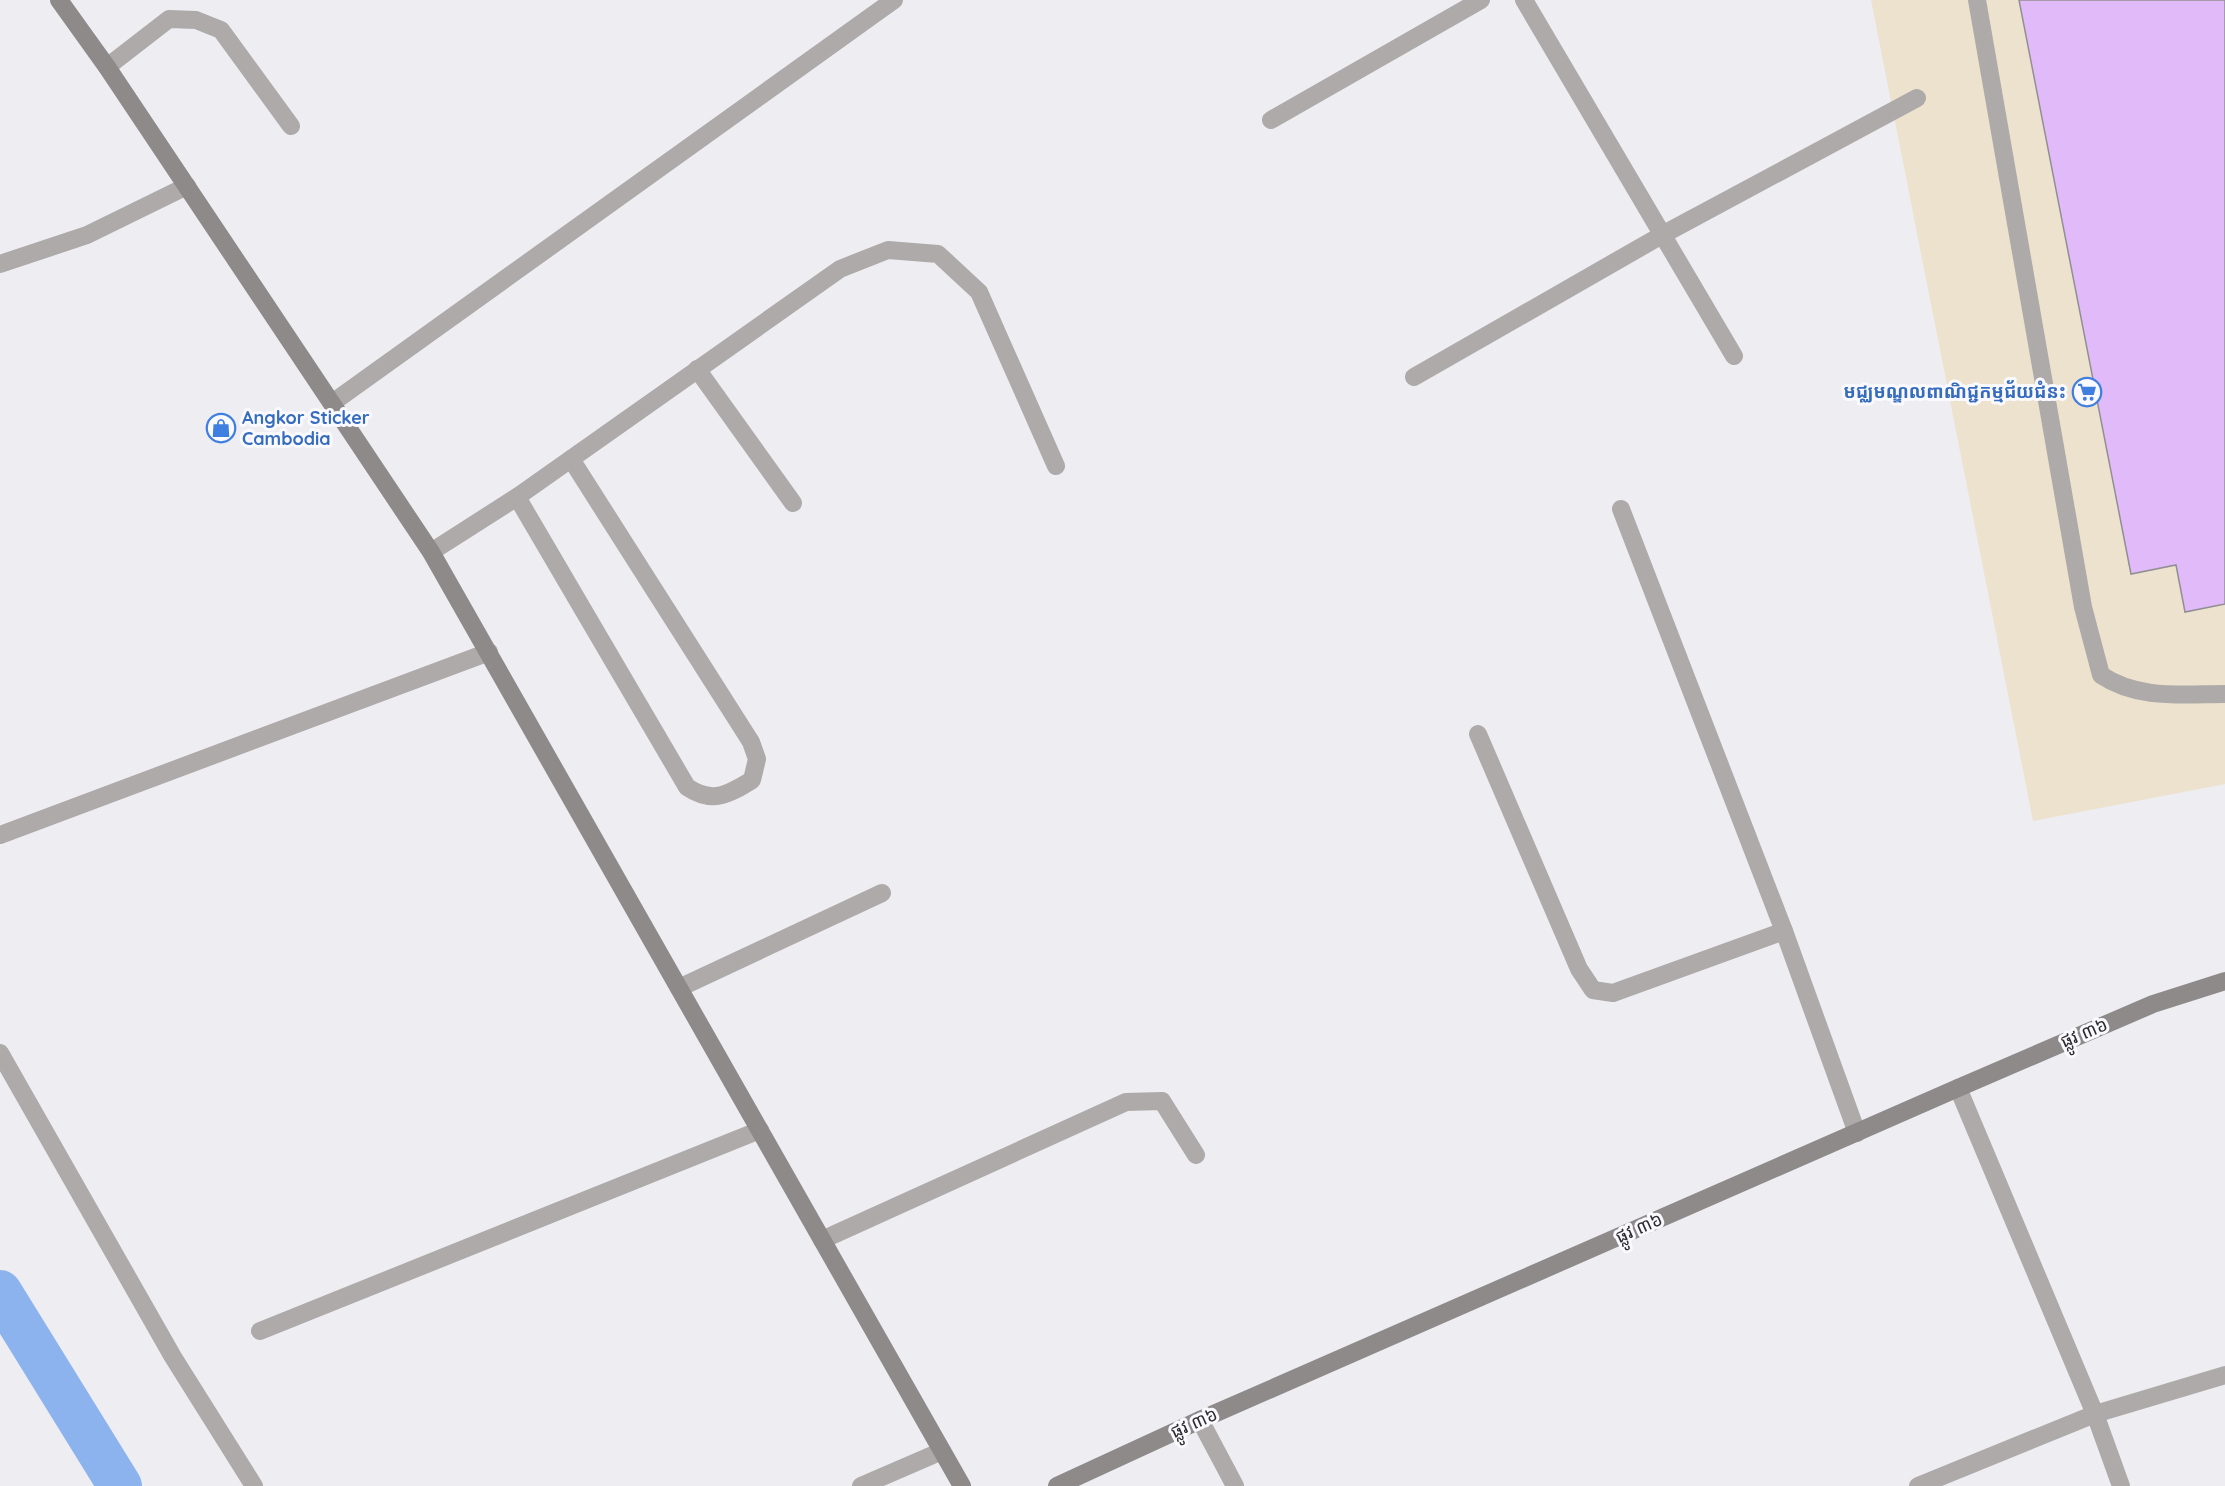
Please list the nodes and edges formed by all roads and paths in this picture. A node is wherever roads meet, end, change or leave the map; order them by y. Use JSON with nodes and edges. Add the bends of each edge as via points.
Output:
{"nodes":[{"id":1,"x":59,"y":0,"type":"edge"},
{"id":2,"x":894,"y":0,"type":"edge"},
{"id":3,"x":1481,"y":0,"type":"edge"},
{"id":4,"x":1524,"y":0,"type":"edge"},
{"id":5,"x":1977,"y":0,"type":"edge"},
{"id":6,"x":107,"y":67,"type":"junction"},
{"id":7,"x":1917,"y":98,"type":"dead end"},
{"id":8,"x":1271,"y":120,"type":"dead end"},
{"id":9,"x":291,"y":126,"type":"dead end"},
{"id":10,"x":187,"y":186,"type":"junction"},
{"id":11,"x":1662,"y":235,"type":"junction"},
{"id":12,"x":0,"y":264,"type":"edge"},
{"id":13,"x":1734,"y":356,"type":"dead end"},
{"id":14,"x":697,"y":369,"type":"junction"},
{"id":15,"x":1414,"y":377,"type":"dead end"},
{"id":16,"x":332,"y":403,"type":"junction"},
{"id":17,"x":571,"y":459,"type":"junction"},
{"id":18,"x":1056,"y":466,"type":"dead end"},
{"id":19,"x":517,"y":497,"type":"junction"},
{"id":20,"x":794,"y":503,"type":"dead end"},
{"id":21,"x":1621,"y":509,"type":"dead end"},
{"id":22,"x":431,"y":552,"type":"junction"},
{"id":23,"x":489,"y":652,"type":"junction"},
{"id":24,"x":2225,"y":694,"type":"edge"},
{"id":25,"x":1478,"y":734,"type":"dead end"},
{"id":26,"x":0,"y":835,"type":"edge"},
{"id":27,"x":882,"y":893,"type":"dead end"},
{"id":28,"x":1784,"y":931,"type":"junction"},
{"id":29,"x":2225,"y":981,"type":"edge"},
{"id":30,"x":679,"y":988,"type":"junction"},
{"id":31,"x":0,"y":1053,"type":"edge"},
{"id":32,"x":1958,"y":1088,"type":"junction"},
{"id":33,"x":760,"y":1130,"type":"junction"},
{"id":34,"x":1857,"y":1133,"type":"junction"},
{"id":35,"x":1196,"y":1155,"type":"dead end"},
{"id":36,"x":822,"y":1240,"type":"junction"},
{"id":37,"x":260,"y":1331,"type":"dead end"},
{"id":38,"x":2225,"y":1375,"type":"edge"},
{"id":39,"x":2095,"y":1414,"type":"junction"},
{"id":40,"x":1200,"y":1420,"type":"junction"},
{"id":41,"x":942,"y":1450,"type":"junction"},
{"id":42,"x":254,"y":1486,"type":"edge"},
{"id":43,"x":861,"y":1486,"type":"edge"},
{"id":44,"x":962,"y":1486,"type":"edge"},
{"id":45,"x":1058,"y":1486,"type":"edge"},
{"id":46,"x":1235,"y":1486,"type":"edge"},
{"id":47,"x":1918,"y":1486,"type":"edge"},
{"id":48,"x":2121,"y":1486,"type":"edge"}],
"edges":[{"from":1,"to":6,"type":"street"},
{"from":2,"to":16,"type":"street"},
{"from":3,"to":8,"type":"street"},
{"from":4,"to":11,"type":"street"},
{"from":5,"to":24,"type":"street","via":[[2083,607],[2101,675],[2115,685],[2157,695]]},
{"from":6,"to":9,"type":"street","via":[[169,19],[196,20],[221,30]]},
{"from":6,"to":10,"type":"street"},
{"from":7,"to":11,"type":"street"},
{"from":10,"to":12,"type":"street","via":[[87,235]]},
{"from":10,"to":16,"type":"street"},
{"from":11,"to":13,"type":"street"},
{"from":11,"to":15,"type":"street"},
{"from":14,"to":17,"type":"street"},
{"from":14,"to":18,"type":"street","via":[[840,269],[888,250],[938,254],[979,292]]},
{"from":14,"to":20,"type":"street"},
{"from":16,"to":22,"type":"street"},
{"from":17,"to":19,"type":"street"},
{"from":17,"to":19,"type":"street","via":[[751,742],[757,759],[752,780],[729,794],[700,796],[687,787]]},
{"from":19,"to":22,"type":"street"},
{"from":21,"to":28,"type":"street"},
{"from":22,"to":23,"type":"street"},
{"from":23,"to":26,"type":"street"},
{"from":23,"to":30,"type":"street"},
{"from":25,"to":28,"type":"street","via":[[1579,969],[1593,990],[1613,993]]},
{"from":27,"to":30,"type":"street"},
{"from":28,"to":34,"type":"street"},
{"from":29,"to":32,"type":"street","name":"ផ្លូវ ៣៦","via":[[2152,1004]]},
{"from":30,"to":33,"type":"street"},
{"from":31,"to":42,"type":"street","via":[[173,1357]]},
{"from":32,"to":34,"type":"street","name":"ផ្លូវ ៣៦"},
{"from":32,"to":39,"type":"street"},
{"from":33,"to":36,"type":"street"},
{"from":33,"to":37,"type":"street"},
{"from":34,"to":40,"type":"street","name":"ផ្លូវ ៣៦"},
{"from":35,"to":36,"type":"street","via":[[1162,1101],[1126,1102]]},
{"from":36,"to":41,"type":"street"},
{"from":38,"to":39,"type":"street"},
{"from":39,"to":47,"type":"street"},
{"from":39,"to":48,"type":"street"},
{"from":40,"to":45,"type":"street","name":"ផ្លូវ ៣៦"},
{"from":40,"to":46,"type":"street"},
{"from":41,"to":43,"type":"street"},
{"from":41,"to":44,"type":"street"}]}
